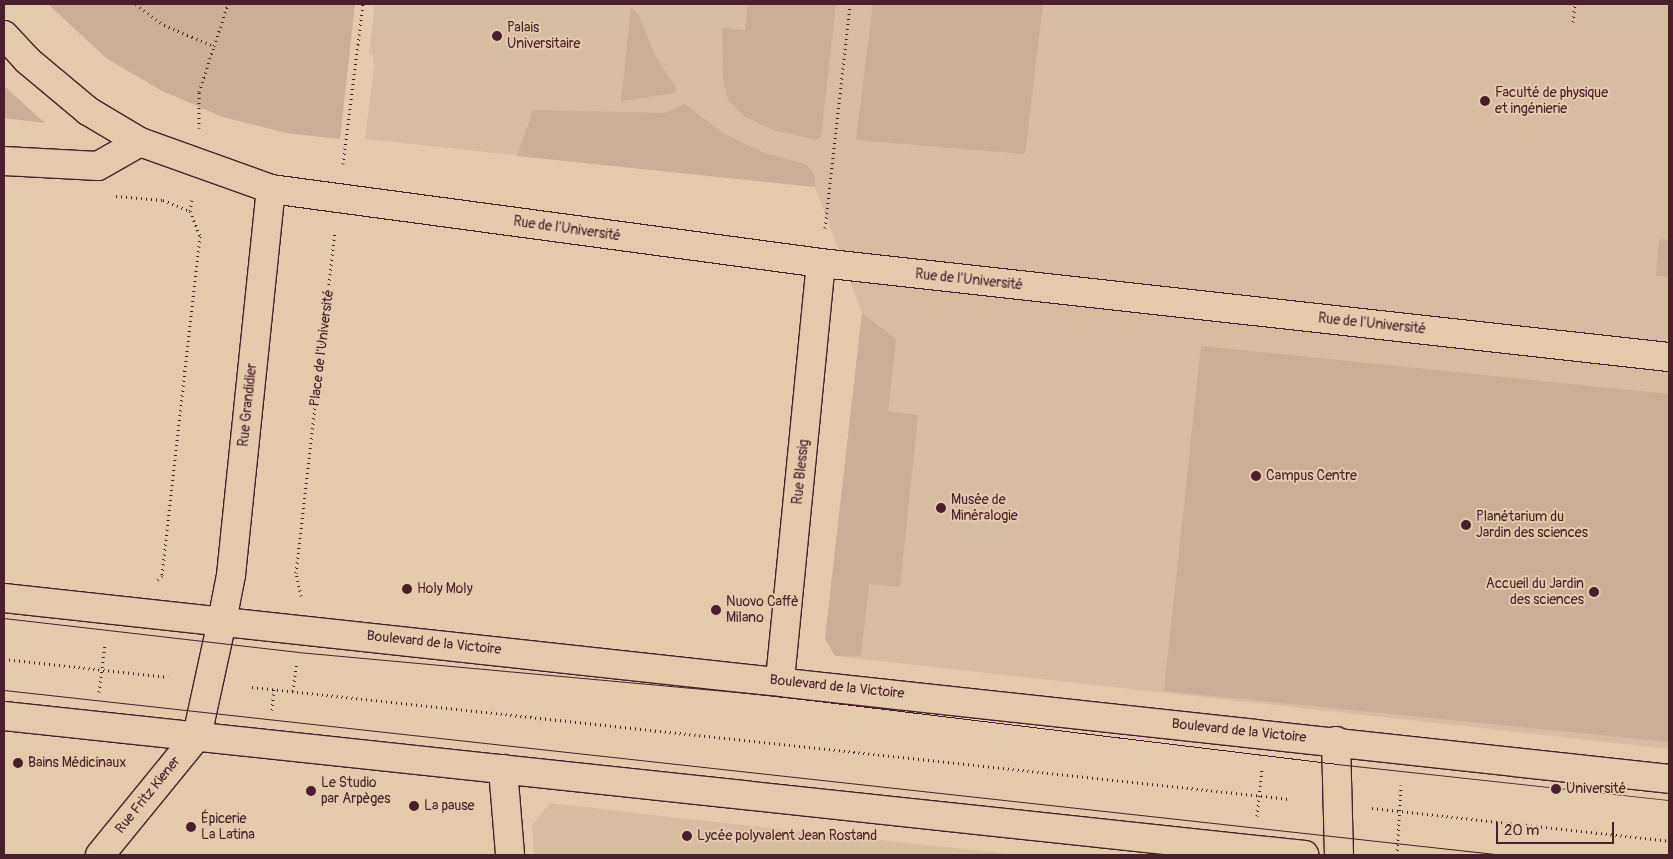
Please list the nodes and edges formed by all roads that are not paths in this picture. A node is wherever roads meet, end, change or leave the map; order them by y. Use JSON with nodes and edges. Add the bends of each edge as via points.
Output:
{"nodes":[{"id":1,"x":4,"y":35,"type":"edge"},
{"id":2,"x":140,"y":142,"type":"junction"},
{"id":3,"x":4,"y":161,"type":"edge"},
{"id":4,"x":270,"y":189,"type":"junction"},
{"id":5,"x":821,"y":263,"type":"junction"},
{"id":6,"x":1669,"y":357,"type":"edge"},
{"id":7,"x":4,"y":598,"type":"edge"},
{"id":8,"x":222,"y":621,"type":"junction"},
{"id":9,"x":780,"y":680,"type":"junction"},
{"id":10,"x":4,"y":716,"type":"edge"},
{"id":11,"x":197,"y":736,"type":"junction"},
{"id":12,"x":1336,"y":741,"type":"junction"},
{"id":13,"x":502,"y":769,"type":"junction"},
{"id":14,"x":1669,"y":779,"type":"edge"},
{"id":15,"x":100,"y":855,"type":"edge"},
{"id":16,"x":510,"y":855,"type":"edge"},
{"id":17,"x":1305,"y":855,"type":"edge"},
{"id":18,"x":1339,"y":855,"type":"edge"}],
"edges":[{"from":1,"to":2,"type":"street","via":[[27,60],[88,111]]},
{"from":2,"to":3,"type":"street","via":[[98,166]]},
{"from":2,"to":4,"type":"street"},
{"from":4,"to":5,"type":"street","name":"Rue de l'Université"},
{"from":4,"to":8,"type":"street","name":"Rue Grandidier","via":[[231,576]]},
{"from":5,"to":6,"type":"street","name":"Rue de l'Université"},
{"from":5,"to":9,"type":"street","name":"Rue Blessig"},
{"from":7,"to":8,"type":"street","name":"Boulevard de la Victoire"},
{"from":8,"to":9,"type":"street","name":"Boulevard de la Victoire"},
{"from":8,"to":11,"type":"street","name":"Rue Grandidier"},
{"from":9,"to":12,"type":"street","name":"Boulevard de la Victoire"},
{"from":10,"to":11,"type":"street"},
{"from":11,"to":13,"type":"street"},
{"from":11,"to":15,"type":"street","name":"Rue Fritz Kiener"},
{"from":12,"to":14,"type":"street","name":"Boulevard de la Victoire"},
{"from":12,"to":18,"type":"street"},
{"from":13,"to":16,"type":"street"},
{"from":13,"to":17,"type":"street"}]}
